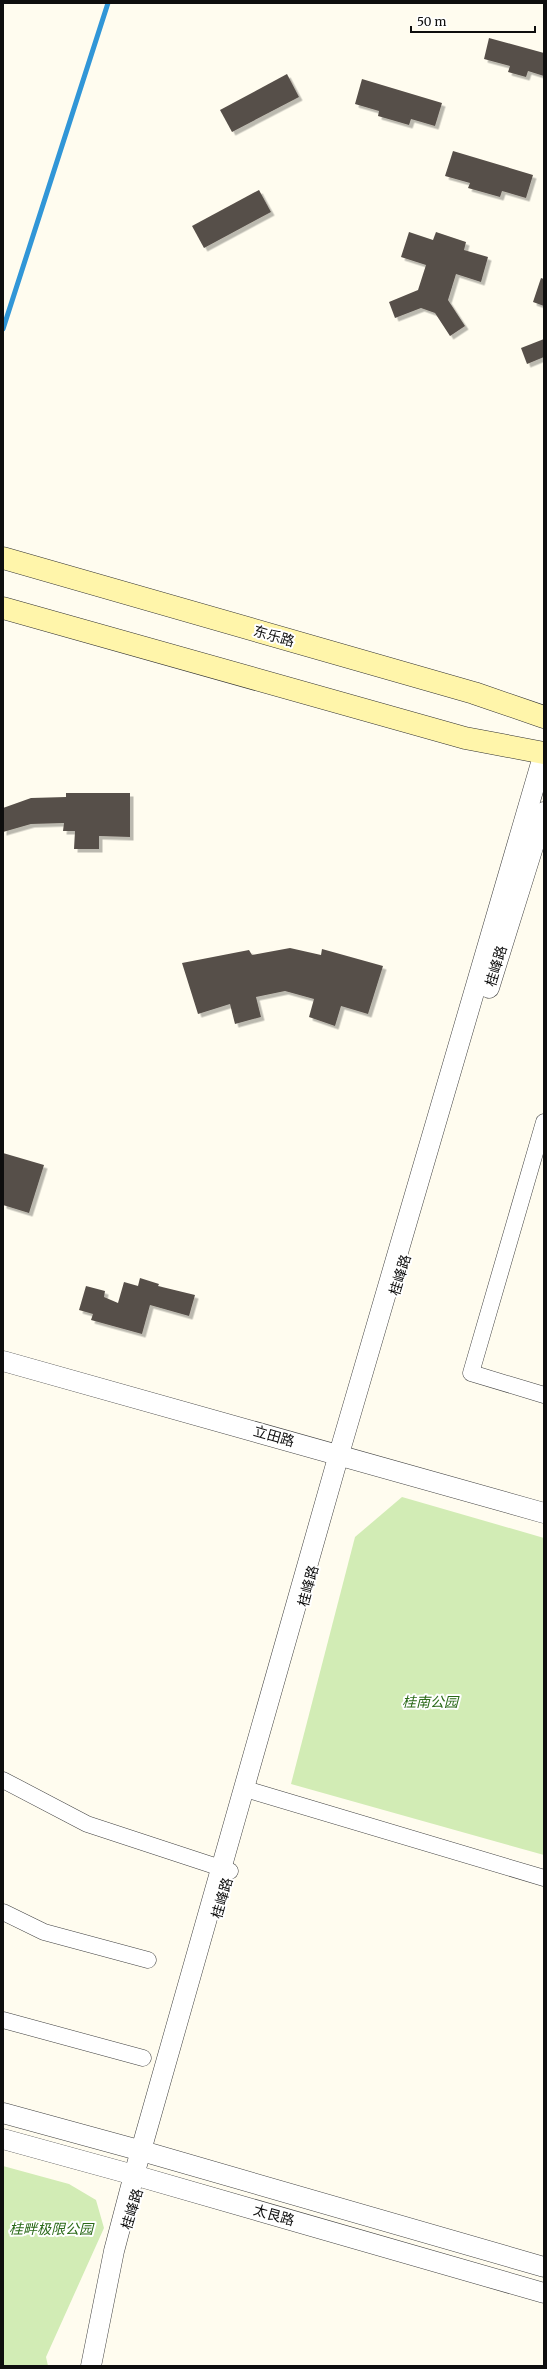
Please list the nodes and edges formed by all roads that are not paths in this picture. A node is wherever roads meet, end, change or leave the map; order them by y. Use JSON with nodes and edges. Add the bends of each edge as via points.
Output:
{"nodes":[{"id":1,"x":3,"y":553,"type":"edge"},
{"id":2,"x":3,"y":558,"type":"edge"},
{"id":3,"x":35,"y":568,"type":"junction"},
{"id":4,"x":3,"y":608,"type":"edge"},
{"id":5,"x":544,"y":717,"type":"edge"},
{"id":6,"x":544,"y":753,"type":"edge"},
{"id":7,"x":544,"y":812,"type":"edge"},
{"id":8,"x":543,"y":1129,"type":"edge"},
{"id":9,"x":3,"y":1361,"type":"edge"},
{"id":10,"x":544,"y":1395,"type":"edge"},
{"id":11,"x":341,"y":1455,"type":"junction"},
{"id":12,"x":544,"y":1513,"type":"edge"},
{"id":13,"x":3,"y":1780,"type":"edge"},
{"id":14,"x":252,"y":1792,"type":"junction"},
{"id":15,"x":226,"y":1869,"type":"junction"},
{"id":16,"x":544,"y":1878,"type":"edge"},
{"id":17,"x":3,"y":1912,"type":"edge"},
{"id":18,"x":148,"y":1960,"type":"dead end"},
{"id":19,"x":3,"y":2020,"type":"edge"},
{"id":20,"x":143,"y":2058,"type":"dead end"},
{"id":21,"x":3,"y":2113,"type":"edge"},
{"id":22,"x":3,"y":2139,"type":"edge"},
{"id":23,"x":146,"y":2152,"type":"junction"},
{"id":24,"x":138,"y":2176,"type":"junction"},
{"id":25,"x":544,"y":2267,"type":"edge"},
{"id":26,"x":544,"y":2294,"type":"edge"},
{"id":27,"x":91,"y":2366,"type":"edge"},
{"id":28,"x":95,"y":2366,"type":"edge"}],
"edges":[{"from":1,"to":3,"type":"main road"},
{"from":2,"to":3,"type":"main road","name":"东乐路"},
{"from":3,"to":5,"type":"main road","name":"东乐路","via":[[466,691]]},
{"from":4,"to":6,"type":"main road","via":[[466,738]]},
{"from":6,"to":11,"type":"street"},
{"from":7,"to":11,"type":"street","name":"桂峰路"},
{"from":8,"to":10,"type":"street","via":[[471,1373]]},
{"from":9,"to":11,"type":"street","name":"立田路"},
{"from":11,"to":12,"type":"street","name":"立田路"},
{"from":11,"to":14,"type":"street","name":"桂峰路"},
{"from":11,"to":15,"type":"street"},
{"from":13,"to":15,"type":"street","via":[[88,1824]]},
{"from":14,"to":15,"type":"street","name":"桂峰路"},
{"from":14,"to":16,"type":"street"},
{"from":15,"to":23,"type":"street","name":"桂峰路"},
{"from":17,"to":18,"type":"street","via":[[44,1932]]},
{"from":19,"to":20,"type":"street"},
{"from":21,"to":23,"type":"street","name":"太艮路"},
{"from":22,"to":24,"type":"street","name":"太艮路"},
{"from":23,"to":24,"type":"street","name":"桂峰路"},
{"from":23,"to":25,"type":"street","name":"太艮路"},
{"from":24,"to":26,"type":"street","name":"太艮路"},
{"from":24,"to":27,"type":"street","name":"桂峰路","via":[[114,2251]]},
{"from":24,"to":28,"type":"street","name":"桂峰路"}]}
